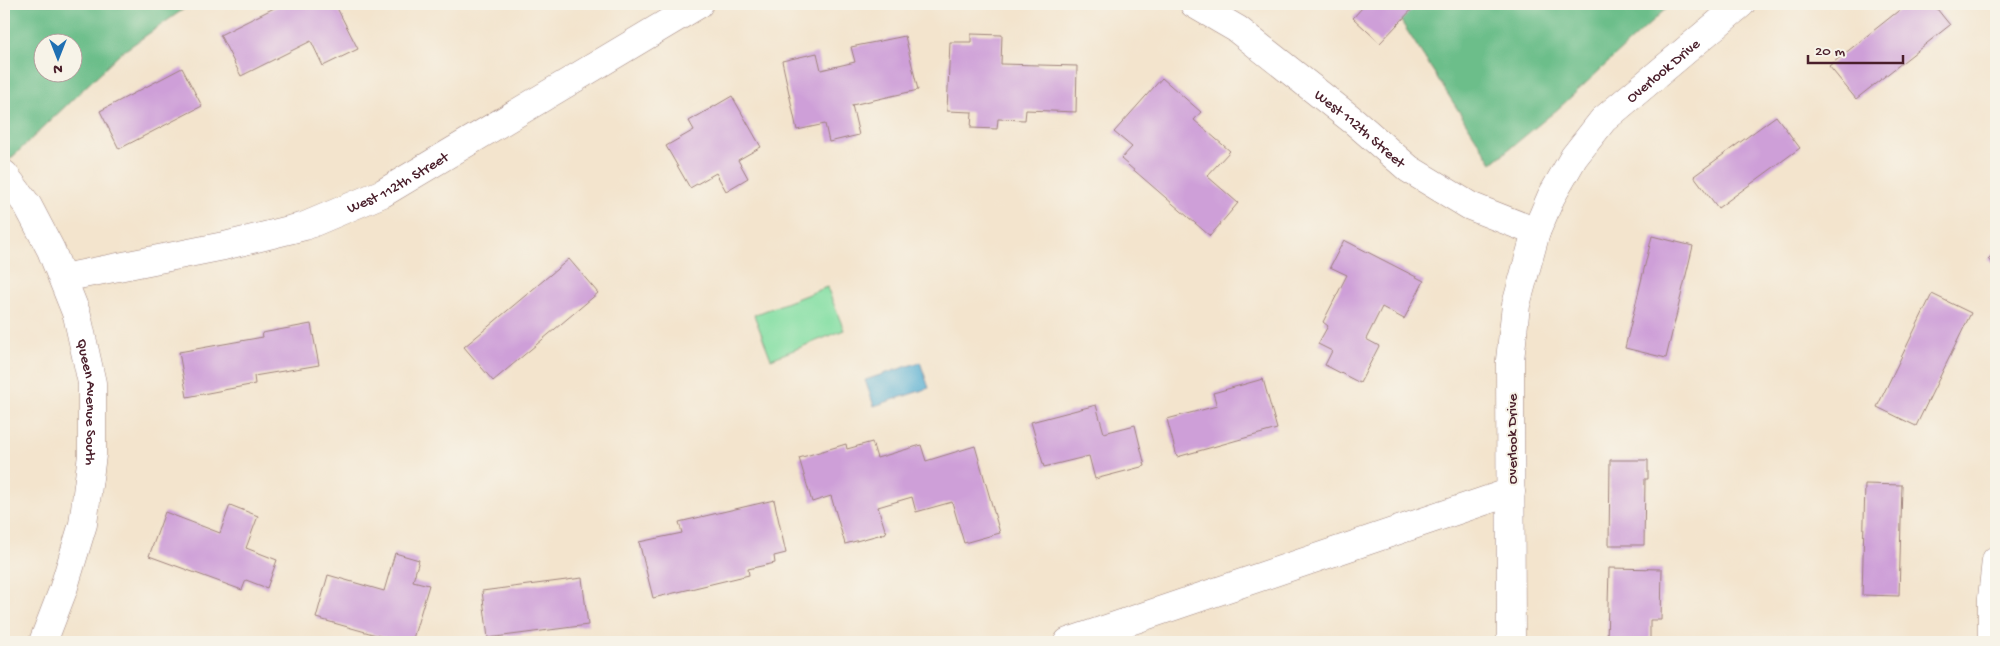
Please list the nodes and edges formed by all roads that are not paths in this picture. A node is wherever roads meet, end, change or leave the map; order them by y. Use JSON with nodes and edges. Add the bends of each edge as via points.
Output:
{"nodes":[{"id":1,"x":699,"y":4,"type":"edge"},
{"id":2,"x":1194,"y":4,"type":"edge"},
{"id":3,"x":1740,"y":4,"type":"edge"},
{"id":4,"x":4,"y":174,"type":"edge"},
{"id":5,"x":1536,"y":232,"type":"junction"},
{"id":6,"x":63,"y":278,"type":"junction"},
{"id":7,"x":1511,"y":492,"type":"junction"},
{"id":8,"x":1996,"y":560,"type":"edge"},
{"id":9,"x":43,"y":642,"type":"edge"},
{"id":10,"x":1068,"y":642,"type":"edge"},
{"id":11,"x":1511,"y":642,"type":"edge"},
{"id":12,"x":1992,"y":642,"type":"edge"}],
"edges":[{"from":1,"to":6,"type":"street","name":"West 112th Street","via":[[383,193],[305,226],[224,246]]},
{"from":2,"to":5,"type":"street","name":"West 112th Street","via":[[1237,29],[1409,169],[1470,206]]},
{"from":3,"to":5,"type":"street","name":"Overlook Drive","via":[[1603,120],[1574,157]]},
{"from":4,"to":6,"type":"street","name":"Queen Avenue South","via":[[28,206]]},
{"from":5,"to":7,"type":"street","name":"Overlook Drive","via":[[1516,305],[1510,360]]},
{"from":6,"to":9,"type":"street","name":"Queen Avenue South","via":[[77,315],[92,383],[92,454],[83,524]]},
{"from":7,"to":10,"type":"street","name":"Overlook Drive"},
{"from":7,"to":11,"type":"street"},
{"from":8,"to":12,"type":"street"}]}
